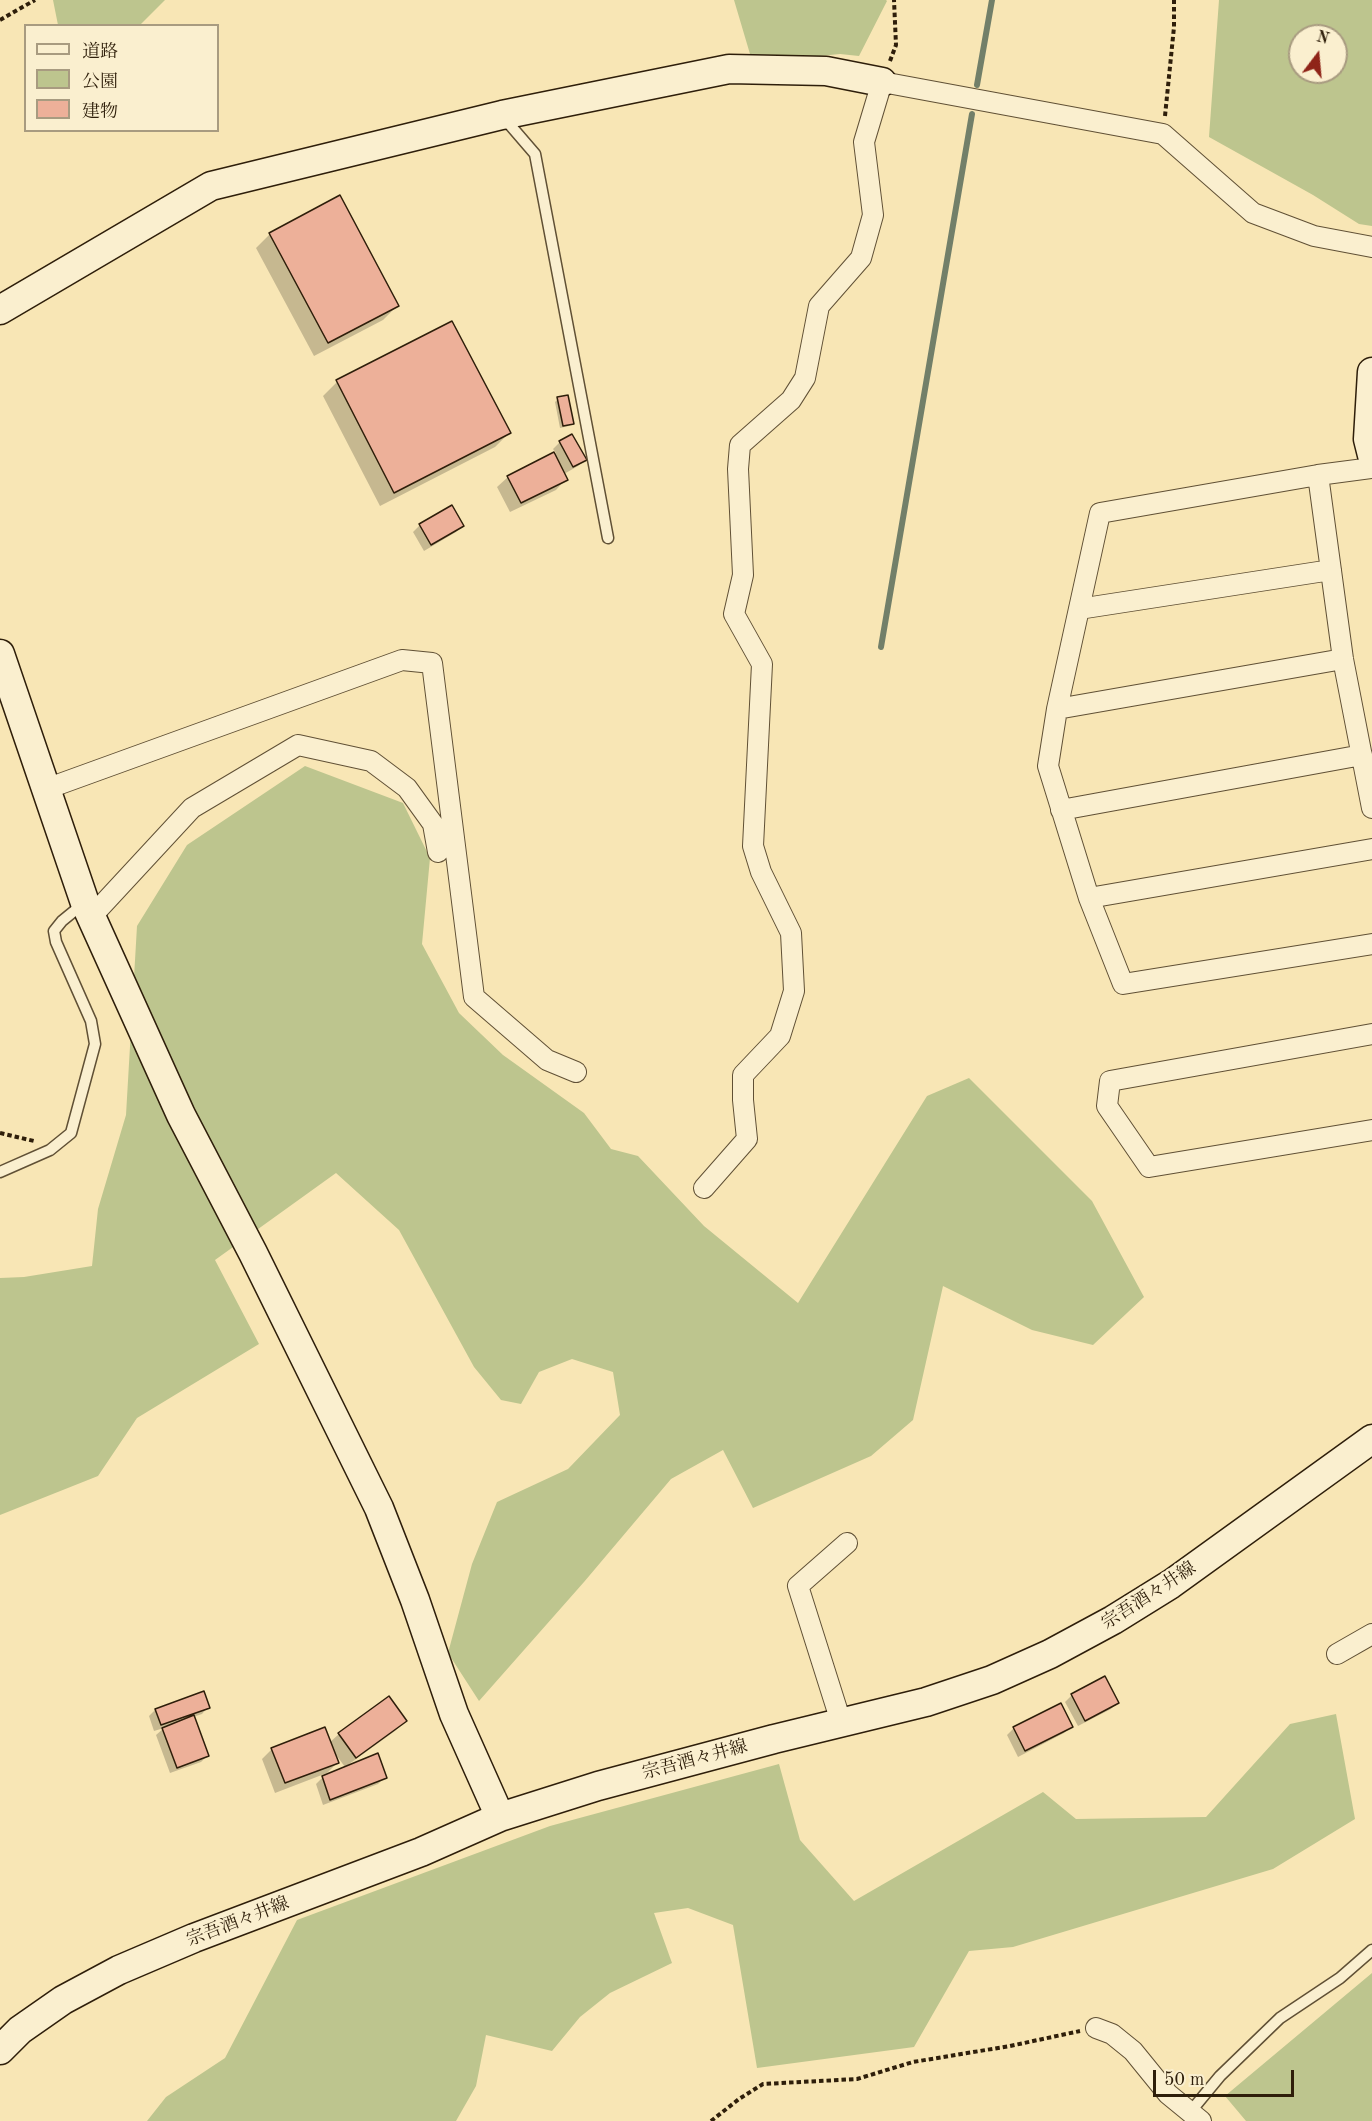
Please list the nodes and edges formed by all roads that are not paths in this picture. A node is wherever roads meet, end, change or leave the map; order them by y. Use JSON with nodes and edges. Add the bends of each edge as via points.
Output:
{"nodes":[{"id":1,"x":882,"y":82,"type":"junction"},
{"id":2,"x":502,"y":115,"type":"junction"},
{"id":3,"x":1372,"y":247,"type":"edge"},
{"id":4,"x":0,"y":310,"type":"edge"},
{"id":5,"x":1372,"y":372,"type":"edge"},
{"id":6,"x":1372,"y":455,"type":"edge"},
{"id":7,"x":1372,"y":468,"type":"edge"},
{"id":8,"x":1318,"y":475,"type":"junction"},
{"id":9,"x":608,"y":538,"type":"dead end"},
{"id":10,"x":1331,"y":570,"type":"junction"},
{"id":11,"x":1079,"y":609,"type":"junction"},
{"id":12,"x":0,"y":654,"type":"edge"},
{"id":13,"x":1343,"y":659,"type":"junction"},
{"id":14,"x":1057,"y":709,"type":"junction"},
{"id":15,"x":1362,"y":755,"type":"junction"},
{"id":16,"x":46,"y":789,"type":"junction"},
{"id":17,"x":1372,"y":808,"type":"edge"},
{"id":18,"x":1061,"y":810,"type":"junction"},
{"id":19,"x":1372,"y":849,"type":"edge"},
{"id":20,"x":438,"y":852,"type":"dead end"},
{"id":21,"x":1089,"y":898,"type":"junction"},
{"id":22,"x":88,"y":909,"type":"junction"},
{"id":23,"x":1372,"y":944,"type":"edge"},
{"id":24,"x":1372,"y":1034,"type":"edge"},
{"id":25,"x":576,"y":1072,"type":"dead end"},
{"id":26,"x":1372,"y":1130,"type":"edge"},
{"id":27,"x":0,"y":1172,"type":"edge"},
{"id":28,"x":704,"y":1188,"type":"dead end"},
{"id":29,"x":1372,"y":1439,"type":"edge"},
{"id":30,"x":847,"y":1543,"type":"dead end"},
{"id":31,"x":1372,"y":1634,"type":"edge"},
{"id":32,"x":1337,"y":1653,"type":"dead end"},
{"id":33,"x":841,"y":1722,"type":"junction"},
{"id":34,"x":500,"y":1817,"type":"junction"},
{"id":35,"x":1372,"y":1950,"type":"edge"},
{"id":36,"x":1096,"y":2028,"type":"road end"},
{"id":37,"x":0,"y":2050,"type":"edge"},
{"id":38,"x":1196,"y":2116,"type":"edge"}],
"edges":[{"from":1,"to":2,"type":"street","via":[[826,72],[729,69]]},
{"from":1,"to":3,"type":"street","via":[[1163,134],[1253,213],[1314,236]]},
{"from":1,"to":28,"type":"street","via":[[864,142],[873,215],[861,258],[819,306],[805,378],[791,400],[740,445],[743,575],[734,614],[762,664],[753,846],[761,872],[791,933],[794,991],[780,1036],[743,1075],[747,1139]]},
{"from":2,"to":4,"type":"street","via":[[211,186]]},
{"from":2,"to":9,"type":"lane","via":[[535,154]]},
{"from":5,"to":6,"type":"street","via":[[1368,439]]},
{"from":7,"to":8,"type":"street"},
{"from":8,"to":10,"type":"street"},
{"from":8,"to":11,"type":"street","via":[[1100,513]]},
{"from":10,"to":11,"type":"street"},
{"from":10,"to":13,"type":"street"},
{"from":11,"to":14,"type":"street"},
{"from":12,"to":16,"type":"street"},
{"from":13,"to":14,"type":"street"},
{"from":13,"to":15,"type":"street"},
{"from":14,"to":18,"type":"street","via":[[1048,766]]},
{"from":15,"to":17,"type":"street"},
{"from":15,"to":18,"type":"street"},
{"from":16,"to":22,"type":"street"},
{"from":16,"to":25,"type":"street","via":[[402,660],[432,663],[474,997],[547,1060]]},
{"from":18,"to":21,"type":"street"},
{"from":19,"to":21,"type":"street"},
{"from":20,"to":22,"type":"street","via":[[433,824],[407,788],[371,761],[298,745],[192,808]]},
{"from":21,"to":23,"type":"street","via":[[1123,984]]},
{"from":22,"to":27,"type":"lane","via":[[62,921],[54,931],[91,1021],[95,1044],[71,1133],[50,1150]]},
{"from":22,"to":34,"type":"street","via":[[181,1115],[379,1508],[454,1714]]},
{"from":24,"to":26,"type":"street","via":[[1110,1081],[1107,1106],[1149,1167]]},
{"from":29,"to":33,"type":"street","name":"宗吾酒々井線","via":[[1171,1584],[1082,1637],[992,1680],[926,1702]]},
{"from":30,"to":33,"type":"street","via":[[798,1586]]},
{"from":31,"to":32,"type":"street"},
{"from":33,"to":34,"type":"street","name":"宗吾酒々井線","via":[[598,1786]]},
{"from":34,"to":37,"type":"street","name":"宗吾酒々井線","via":[[421,1852],[119,1970],[63,2000],[20,2030]]},
{"from":35,"to":38,"type":"lane","via":[[1340,1978],[1280,2018],[1220,2076]]},
{"from":36,"to":38,"type":"street","via":[[1112,2034],[1133,2052],[1168,2094]]}]}
